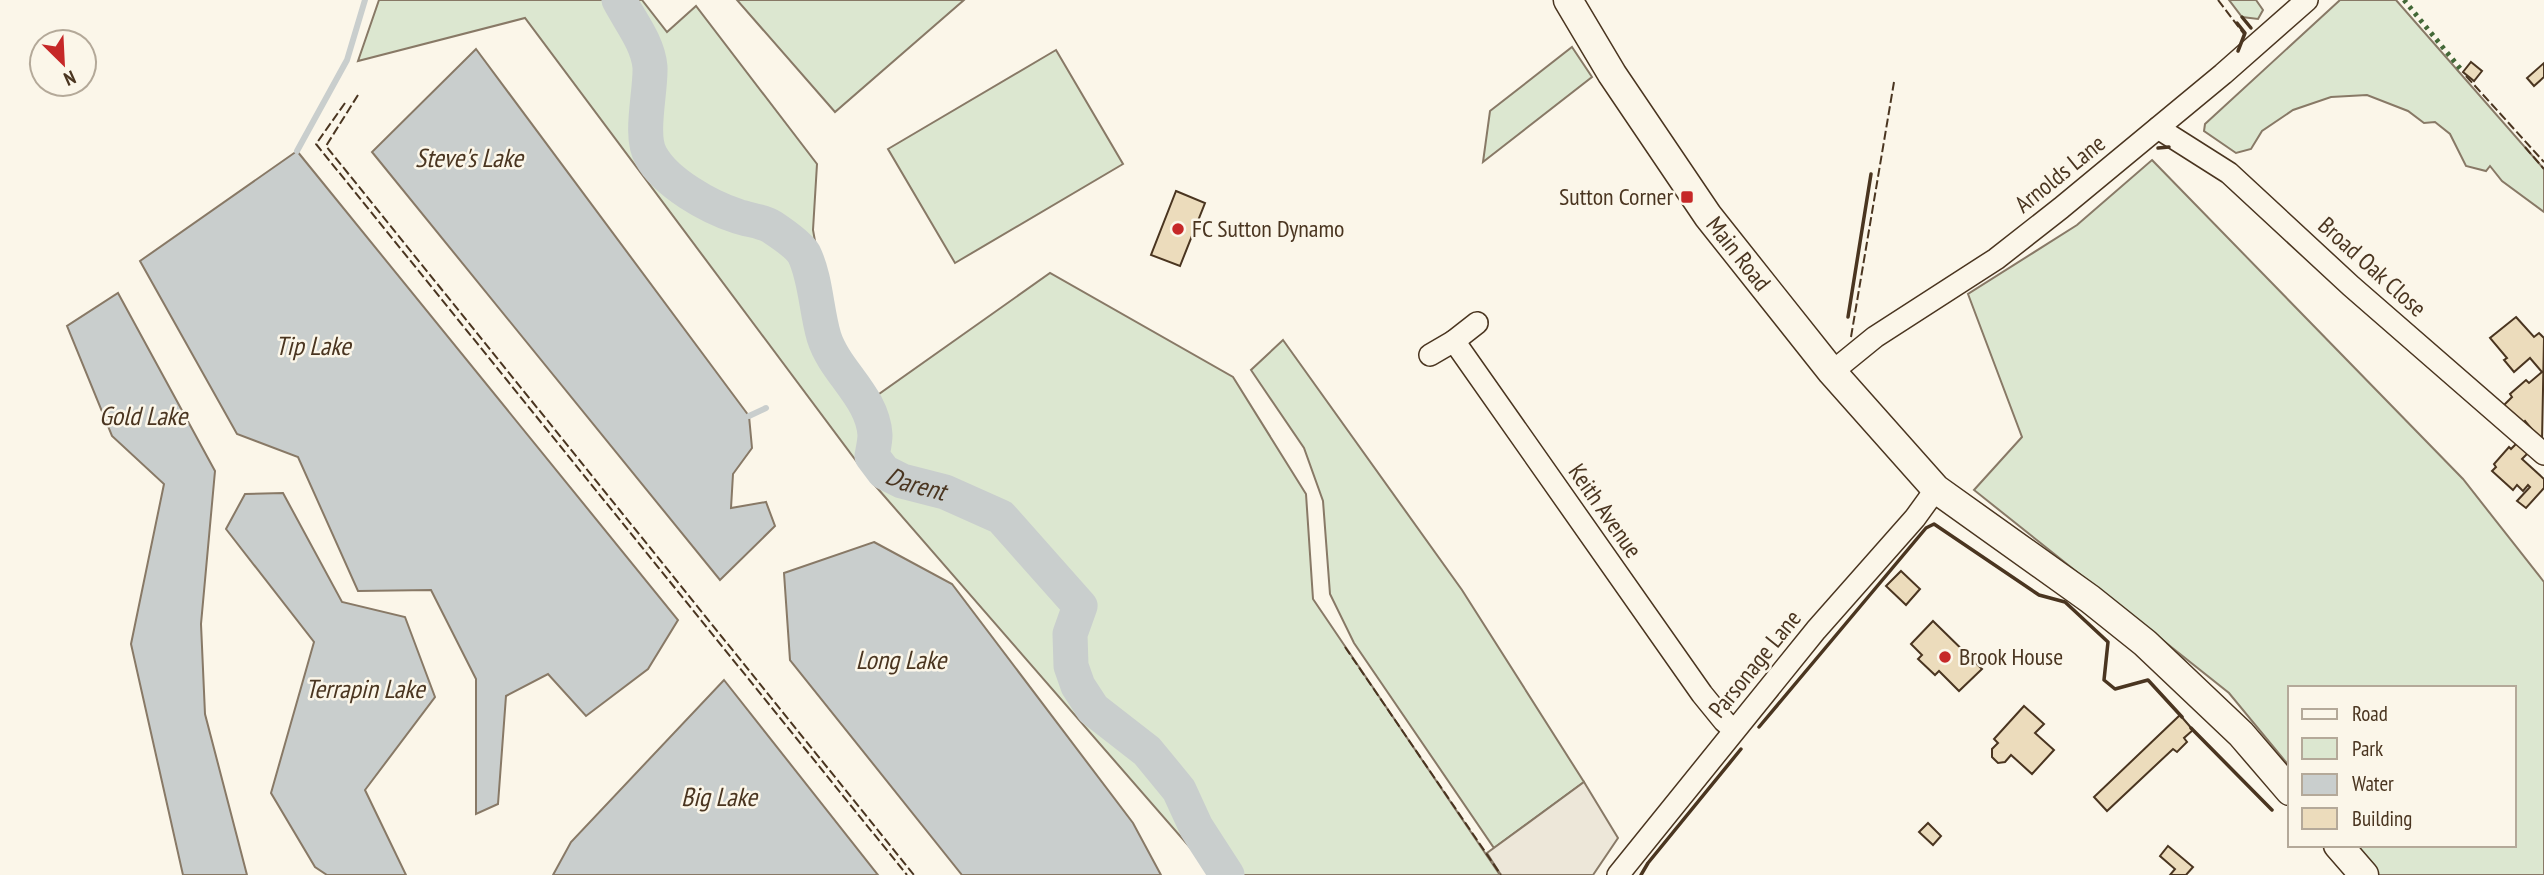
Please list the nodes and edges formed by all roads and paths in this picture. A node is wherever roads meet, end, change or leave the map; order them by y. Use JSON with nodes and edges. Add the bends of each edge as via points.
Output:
{"nodes":[{"id":1,"x":1568,"y":0,"type":"edge"},
{"id":2,"x":2307,"y":0,"type":"edge"},
{"id":3,"x":2158,"y":128,"type":"junction"},
{"id":4,"x":1477,"y":323,"type":"dead end"},
{"id":5,"x":1454,"y":341,"type":"junction"},
{"id":6,"x":1430,"y":355,"type":"dead end"},
{"id":7,"x":1832,"y":372,"type":"junction"},
{"id":8,"x":2544,"y":454,"type":"edge"},
{"id":9,"x":1936,"y":489,"type":"junction"},
{"id":10,"x":1734,"y":730,"type":"junction"},
{"id":11,"x":2288,"y":789,"type":"edge"},
{"id":12,"x":2340,"y":847,"type":"edge"},
{"id":13,"x":1618,"y":875,"type":"edge"},
{"id":14,"x":2364,"y":875,"type":"edge"}],
"edges":[{"from":1,"to":7,"type":"main road","name":"Main Road","via":[[1691,193]]},
{"from":2,"to":3,"type":"street","name":"Arnolds Lane"},
{"from":3,"to":7,"type":"street","name":"Arnolds Lane","via":[[1996,258],[1875,337]]},
{"from":3,"to":8,"type":"street","name":"Broad Oak Close","via":[[2229,173]]},
{"from":4,"to":5,"type":"street"},
{"from":5,"to":6,"type":"street"},
{"from":5,"to":10,"type":"street","name":"Keith Avenue","via":[[1702,694]]},
{"from":7,"to":9,"type":"main road","name":"Main Road"},
{"from":9,"to":10,"type":"street","name":"Parsonage Lane"},
{"from":9,"to":11,"type":"main road","name":"Main Road","via":[[2145,643],[2241,734]]},
{"from":10,"to":13,"type":"street","name":"Parsonage Lane"},
{"from":12,"to":14,"type":"main road"}]}
